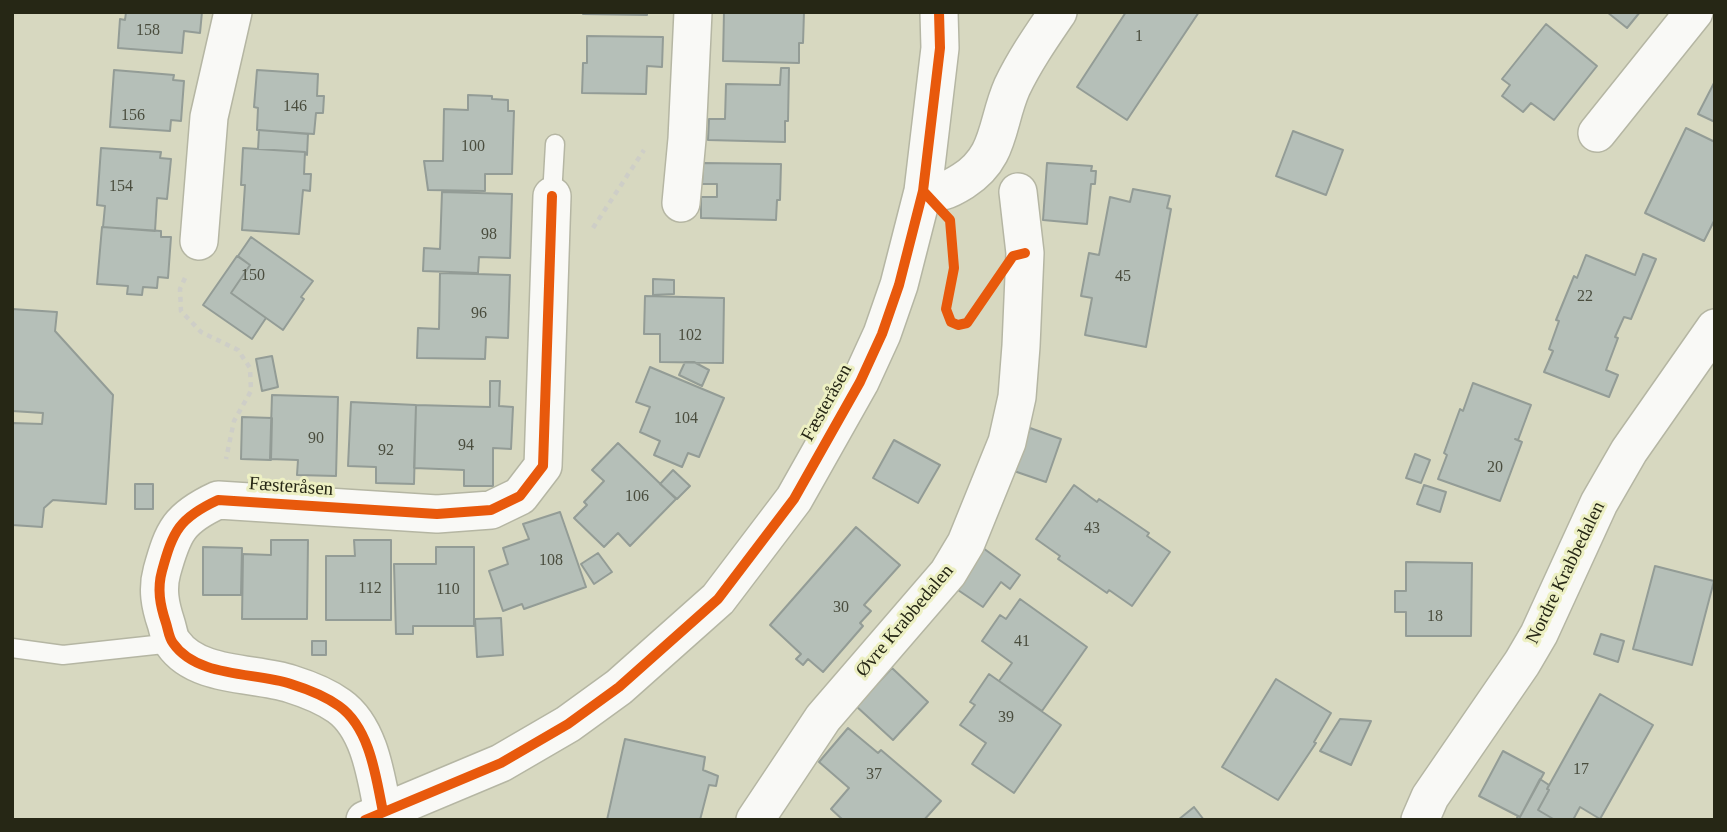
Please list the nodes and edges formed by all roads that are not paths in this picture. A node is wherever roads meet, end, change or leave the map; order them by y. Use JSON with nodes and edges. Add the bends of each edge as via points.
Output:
{"nodes":[{"id":1,"x":233,"y":12,"type":"edge"},
{"id":2,"x":693,"y":12,"type":"edge"},
{"id":3,"x":939,"y":12,"type":"edge"},
{"id":4,"x":1058,"y":12,"type":"edge"},
{"id":5,"x":1694,"y":12,"type":"edge"},
{"id":6,"x":1597,"y":133,"type":"dead end"},
{"id":7,"x":555,"y":145,"type":"dead end"},
{"id":8,"x":923,"y":191,"type":"junction"},
{"id":9,"x":1018,"y":192,"type":"dead end"},
{"id":10,"x":552,"y":196,"type":"joint"},
{"id":11,"x":681,"y":203,"type":"dead end"},
{"id":12,"x":200,"y":241,"type":"road end"},
{"id":13,"x":1715,"y":328,"type":"edge"},
{"id":14,"x":173,"y":643,"type":"junction"},
{"id":15,"x":12,"y":648,"type":"edge"},
{"id":16,"x":374,"y":816,"type":"edge"},
{"id":17,"x":755,"y":820,"type":"edge"},
{"id":18,"x":1420,"y":820,"type":"edge"}],
"edges":[{"from":1,"to":12,"type":"street","via":[[209,117]]},
{"from":2,"to":11,"type":"street"},
{"from":3,"to":8,"type":"street","name":"Fæsteråsen","via":[[940,48]]},
{"from":4,"to":8,"type":"street","via":[[1024,61],[992,152],[977,171],[943,193]]},
{"from":5,"to":6,"type":"street"},
{"from":7,"to":10,"type":"lane"},
{"from":8,"to":16,"type":"street","name":"Fæsteråsen","via":[[899,285],[860,382],[794,499],[718,599],[619,687],[568,724],[501,763]]},
{"from":9,"to":17,"type":"street","name":"Øvre Krabbedalen","via":[[1025,253],[1017,397],[1003,454],[966,543],[948,573],[823,718]]},
{"from":10,"to":14,"type":"street","name":"Fæsteråsen","via":[[543,466],[520,496],[491,510],[437,514],[218,500],[192,512],[170,540],[159,583],[161,607]]},
{"from":13,"to":18,"type":"street","name":"Nordre Krabbedalen","via":[[1629,451],[1599,503],[1539,634],[1430,797]]},
{"from":14,"to":15,"type":"lane","via":[[63,655]]},
{"from":14,"to":16,"type":"street","name":"Fæsteråsen","via":[[192,660],[213,669],[290,683],[340,707],[366,745]]}]}
